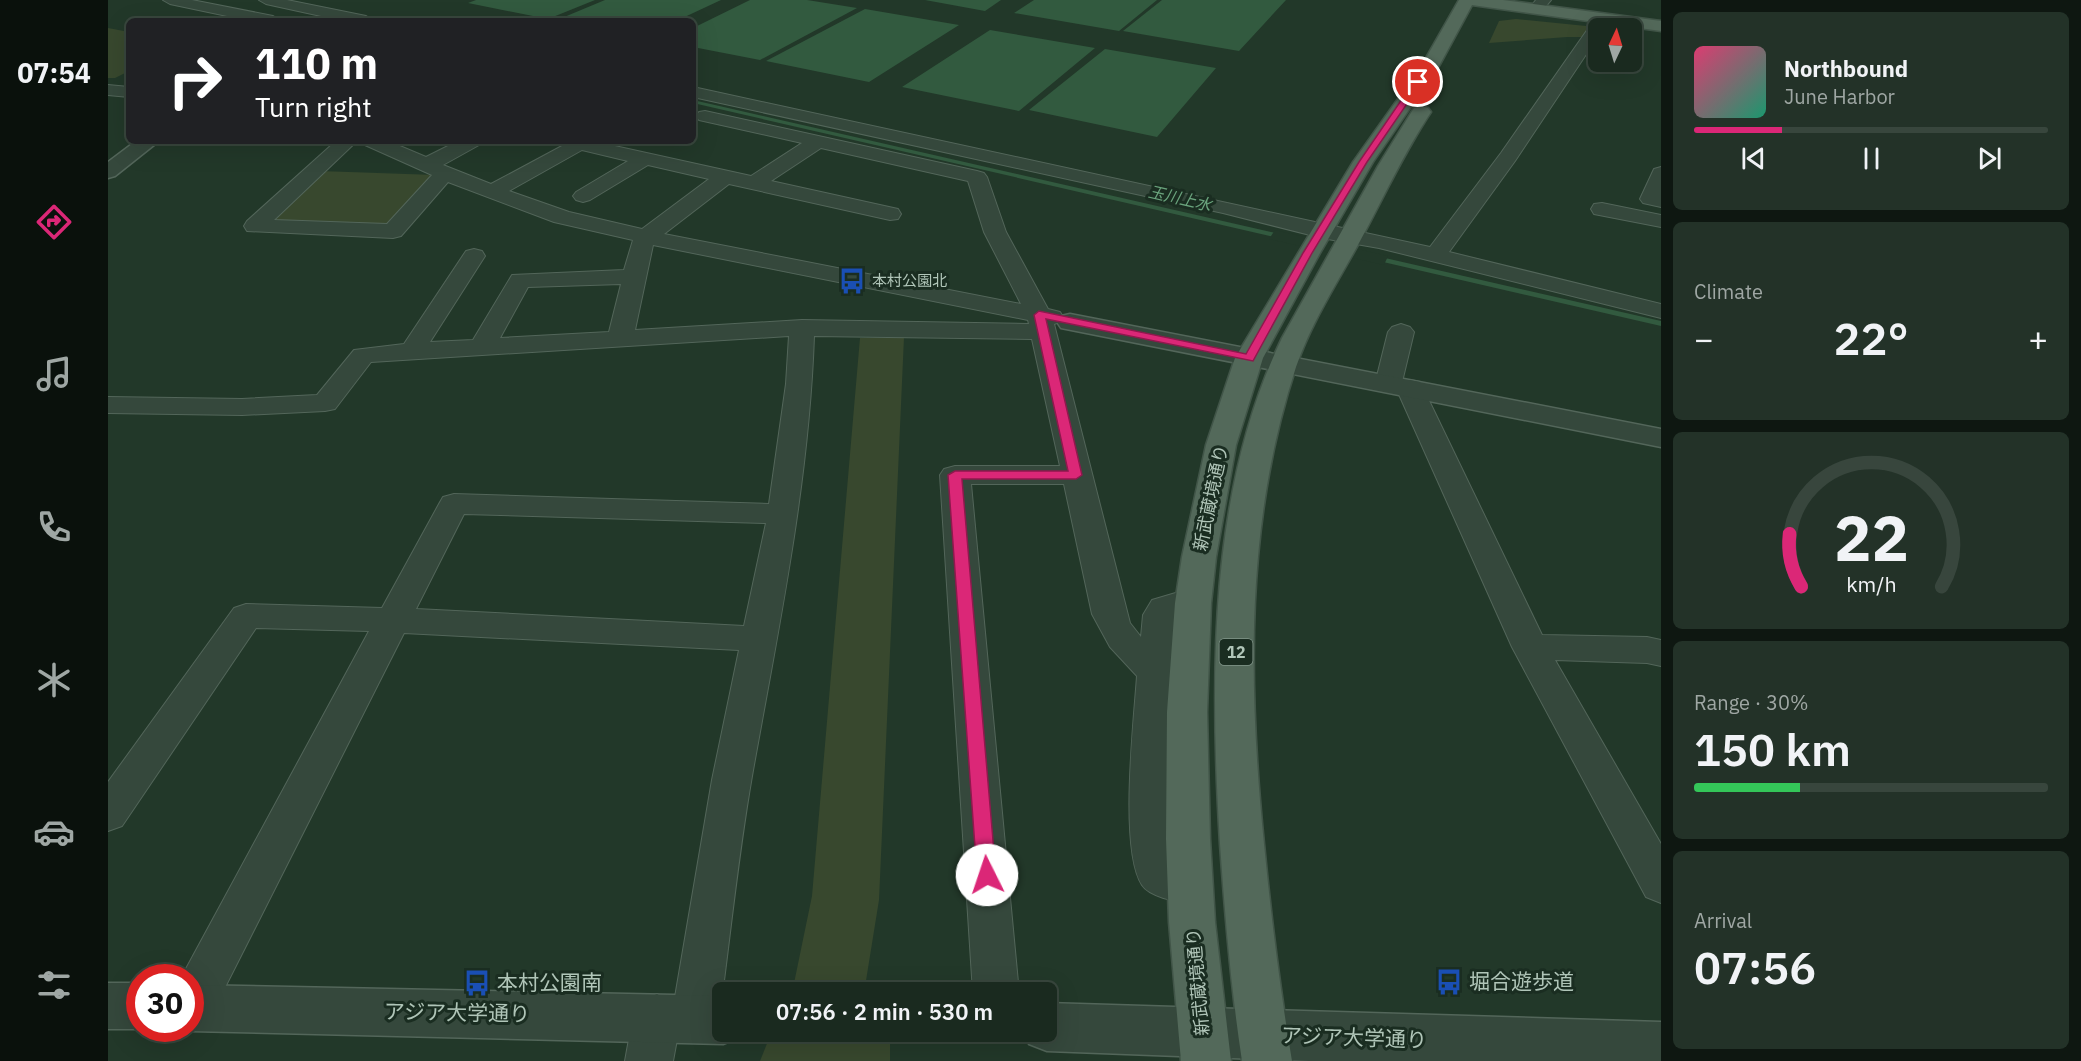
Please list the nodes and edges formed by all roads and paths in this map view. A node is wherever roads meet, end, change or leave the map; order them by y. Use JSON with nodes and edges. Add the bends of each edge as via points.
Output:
{"nodes":[{"id":1,"x":170,"y":0,"type":"edge"},
{"id":2,"x":266,"y":0,"type":"edge"},
{"id":3,"x":1478,"y":1,"type":"edge"},
{"id":4,"x":1540,"y":5,"type":"edge"},
{"id":5,"x":258,"y":18,"type":"edge"},
{"id":6,"x":352,"y":18,"type":"edge"},
{"id":7,"x":1598,"y":18,"type":"edge"},
{"id":8,"x":1477,"y":23,"type":"dead end"},
{"id":9,"x":1642,"y":24,"type":"edge"},
{"id":10,"x":1661,"y":26,"type":"edge"},
{"id":11,"x":1588,"y":40,"type":"edge"},
{"id":12,"x":1448,"y":72,"type":"dead end"},
{"id":13,"x":108,"y":90,"type":"edge"},
{"id":14,"x":126,"y":92,"type":"edge"},
{"id":15,"x":696,"y":93,"type":"edge"},
{"id":16,"x":696,"y":114,"type":"edge"},
{"id":17,"x":817,"y":142,"type":"junction"},
{"id":18,"x":145,"y":144,"type":"edge"},
{"id":19,"x":344,"y":144,"type":"edge"},
{"id":20,"x":379,"y":144,"type":"edge"},
{"id":21,"x":468,"y":144,"type":"edge"},
{"id":22,"x":570,"y":144,"type":"edge"},
{"id":23,"x":582,"y":144,"type":"edge"},
{"id":24,"x":642,"y":150,"type":"edge"},
{"id":25,"x":435,"y":169,"type":"junction"},
{"id":26,"x":108,"y":172,"type":"edge"},
{"id":27,"x":1661,"y":173,"type":"edge"},
{"id":28,"x":726,"y":176,"type":"junction"},
{"id":29,"x":756,"y":182,"type":"junction"},
{"id":30,"x":492,"y":192,"type":"junction"},
{"id":31,"x":583,"y":196,"type":"dead end"},
{"id":32,"x":1661,"y":201,"type":"edge"},
{"id":33,"x":1602,"y":209,"type":"dead end"},
{"id":34,"x":890,"y":214,"type":"dead end"},
{"id":35,"x":1661,"y":221,"type":"edge"},
{"id":36,"x":646,"y":237,"type":"junction"},
{"id":37,"x":1331,"y":242,"type":"junction"},
{"id":38,"x":1435,"y":255,"type":"junction"},
{"id":39,"x":474,"y":256,"type":"dead end"},
{"id":40,"x":636,"y":277,"type":"junction"},
{"id":41,"x":1661,"y":311,"type":"edge"},
{"id":42,"x":1051,"y":323,"type":"junction"},
{"id":43,"x":802,"y":328,"type":"junction"},
{"id":44,"x":1401,"y":332,"type":"dead end"},
{"id":45,"x":620,"y":339,"type":"junction"},
{"id":46,"x":482,"y":347,"type":"junction"},
{"id":47,"x":412,"y":351,"type":"junction"},
{"id":48,"x":1266,"y":362,"type":"junction"},
{"id":49,"x":1399,"y":386,"type":"junction"},
{"id":50,"x":108,"y":405,"type":"edge"},
{"id":51,"x":1661,"y":438,"type":"edge"},
{"id":52,"x":1076,"y":475,"type":"junction"},
{"id":53,"x":783,"y":514,"type":"junction"},
{"id":54,"x":1193,"y":606,"type":"junction"},
{"id":55,"x":394,"y":620,"type":"junction"},
{"id":56,"x":759,"y":639,"type":"junction"},
{"id":57,"x":1530,"y":647,"type":"junction"},
{"id":58,"x":1661,"y":653,"type":"edge"},
{"id":59,"x":1154,"y":670,"type":"junction"},
{"id":60,"x":108,"y":814,"type":"edge"},
{"id":61,"x":1661,"y":884,"type":"edge"},
{"id":62,"x":1190,"y":885,"type":"junction"},
{"id":63,"x":204,"y":981,"type":"edge"},
{"id":64,"x":995,"y":982,"type":"edge"},
{"id":65,"x":108,"y":1006,"type":"edge"},
{"id":66,"x":126,"y":1006,"type":"edge"},
{"id":67,"x":204,"y":1009,"type":"edge"},
{"id":68,"x":1057,"y":1028,"type":"edge"},
{"id":69,"x":681,"y":1029,"type":"edge"},
{"id":70,"x":1204,"y":1047,"type":"edge"},
{"id":71,"x":1661,"y":1047,"type":"edge"},
{"id":72,"x":1264,"y":1048,"type":"edge"},
{"id":73,"x":1402,"y":1051,"type":"edge"}],
"edges":[{"from":1,"to":5,"type":"street"},
{"from":2,"to":6,"type":"street"},
{"from":3,"to":4,"type":"main road"},
{"from":3,"to":8,"type":"main road"},
{"from":3,"to":37,"type":"main road","name":"新武蔵境通り","number":"12","via":[[1363,162]]},
{"from":4,"to":7,"type":"main road"},
{"from":9,"to":10,"type":"main road"},
{"from":11,"to":38,"type":"street"},
{"from":12,"to":37,"type":"main road","name":"新武蔵境通り","number":"12"},
{"from":13,"to":14,"type":"street"},
{"from":15,"to":37,"type":"street","via":[[1212,205]]},
{"from":16,"to":17,"type":"street"},
{"from":17,"to":29,"type":"street"},
{"from":17,"to":42,"type":"street","via":[[977,177],[996,232]]},
{"from":18,"to":26,"type":"street"},
{"from":19,"to":25,"type":"street","via":[[255,226],[393,231]]},
{"from":20,"to":25,"type":"street"},
{"from":21,"to":25,"type":"street"},
{"from":22,"to":30,"type":"street"},
{"from":23,"to":24,"type":"street","via":[[618,152]]},
{"from":24,"to":28,"type":"street"},
{"from":24,"to":31,"type":"street"},
{"from":25,"to":30,"type":"street"},
{"from":27,"to":32,"type":"street","via":[[1650,199]]},
{"from":28,"to":29,"type":"street"},
{"from":28,"to":36,"type":"street"},
{"from":29,"to":34,"type":"street"},
{"from":30,"to":36,"type":"street","via":[[562,217]]},
{"from":33,"to":35,"type":"street"},
{"from":36,"to":40,"type":"street"},
{"from":36,"to":42,"type":"street"},
{"from":37,"to":38,"type":"street"},
{"from":37,"to":48,"type":"main road","name":"新武蔵境通り","number":"12"},
{"from":38,"to":41,"type":"street"},
{"from":39,"to":47,"type":"street"},
{"from":40,"to":45,"type":"street"},
{"from":40,"to":46,"type":"street","via":[[520,280]]},
{"from":42,"to":43,"type":"street","via":[[971,329]]},
{"from":42,"to":48,"type":"street"},
{"from":42,"to":52,"type":"street"},
{"from":43,"to":45,"type":"street"},
{"from":43,"to":53,"type":"street"},
{"from":44,"to":49,"type":"street"},
{"from":45,"to":46,"type":"street"},
{"from":46,"to":47,"type":"street"},
{"from":47,"to":50,"type":"street","via":[[363,355],[326,403],[242,407]]},
{"from":48,"to":49,"type":"street"},
{"from":48,"to":54,"type":"main road","name":"新武蔵境通り","number":"12","via":[[1221,446]]},
{"from":48,"to":72,"type":"main road","name":"新武蔵境通り","number":"12","via":[[1265,425],[1250,493],[1236,621],[1234,729],[1249,924]]},
{"from":49,"to":51,"type":"street"},
{"from":49,"to":57,"type":"street"},
{"from":52,"to":59,"type":"street","via":[[1116,632],[1129,650]]},
{"from":52,"to":64,"type":"street","via":[[955,475]]},
{"from":53,"to":55,"type":"street","via":[[454,504]]},
{"from":53,"to":56,"type":"street"},
{"from":54,"to":59,"type":"street","via":[[1164,608]]},
{"from":54,"to":62,"type":"main road","name":"新武蔵境通り","number":"12","via":[[1187,724]]},
{"from":55,"to":56,"type":"street"},
{"from":55,"to":60,"type":"street","via":[[246,616]]},
{"from":55,"to":63,"type":"street"},
{"from":56,"to":69,"type":"street"},
{"from":57,"to":58,"type":"street"},
{"from":57,"to":61,"type":"street"},
{"from":59,"to":62,"type":"street","via":[[1151,859],[1157,873]]},
{"from":62,"to":70,"type":"main road","name":"新武蔵境通り","number":"12"},
{"from":65,"to":66,"type":"street"},
{"from":67,"to":69,"type":"street","name":"アジア大学通り"},
{"from":68,"to":70,"type":"street","name":"アジア大学通り"},
{"from":70,"to":72,"type":"street","name":"アジア大学通り"},
{"from":71,"to":73,"type":"street","name":"アジア大学通り"},
{"from":72,"to":73,"type":"street","name":"アジア大学通り"}]}
